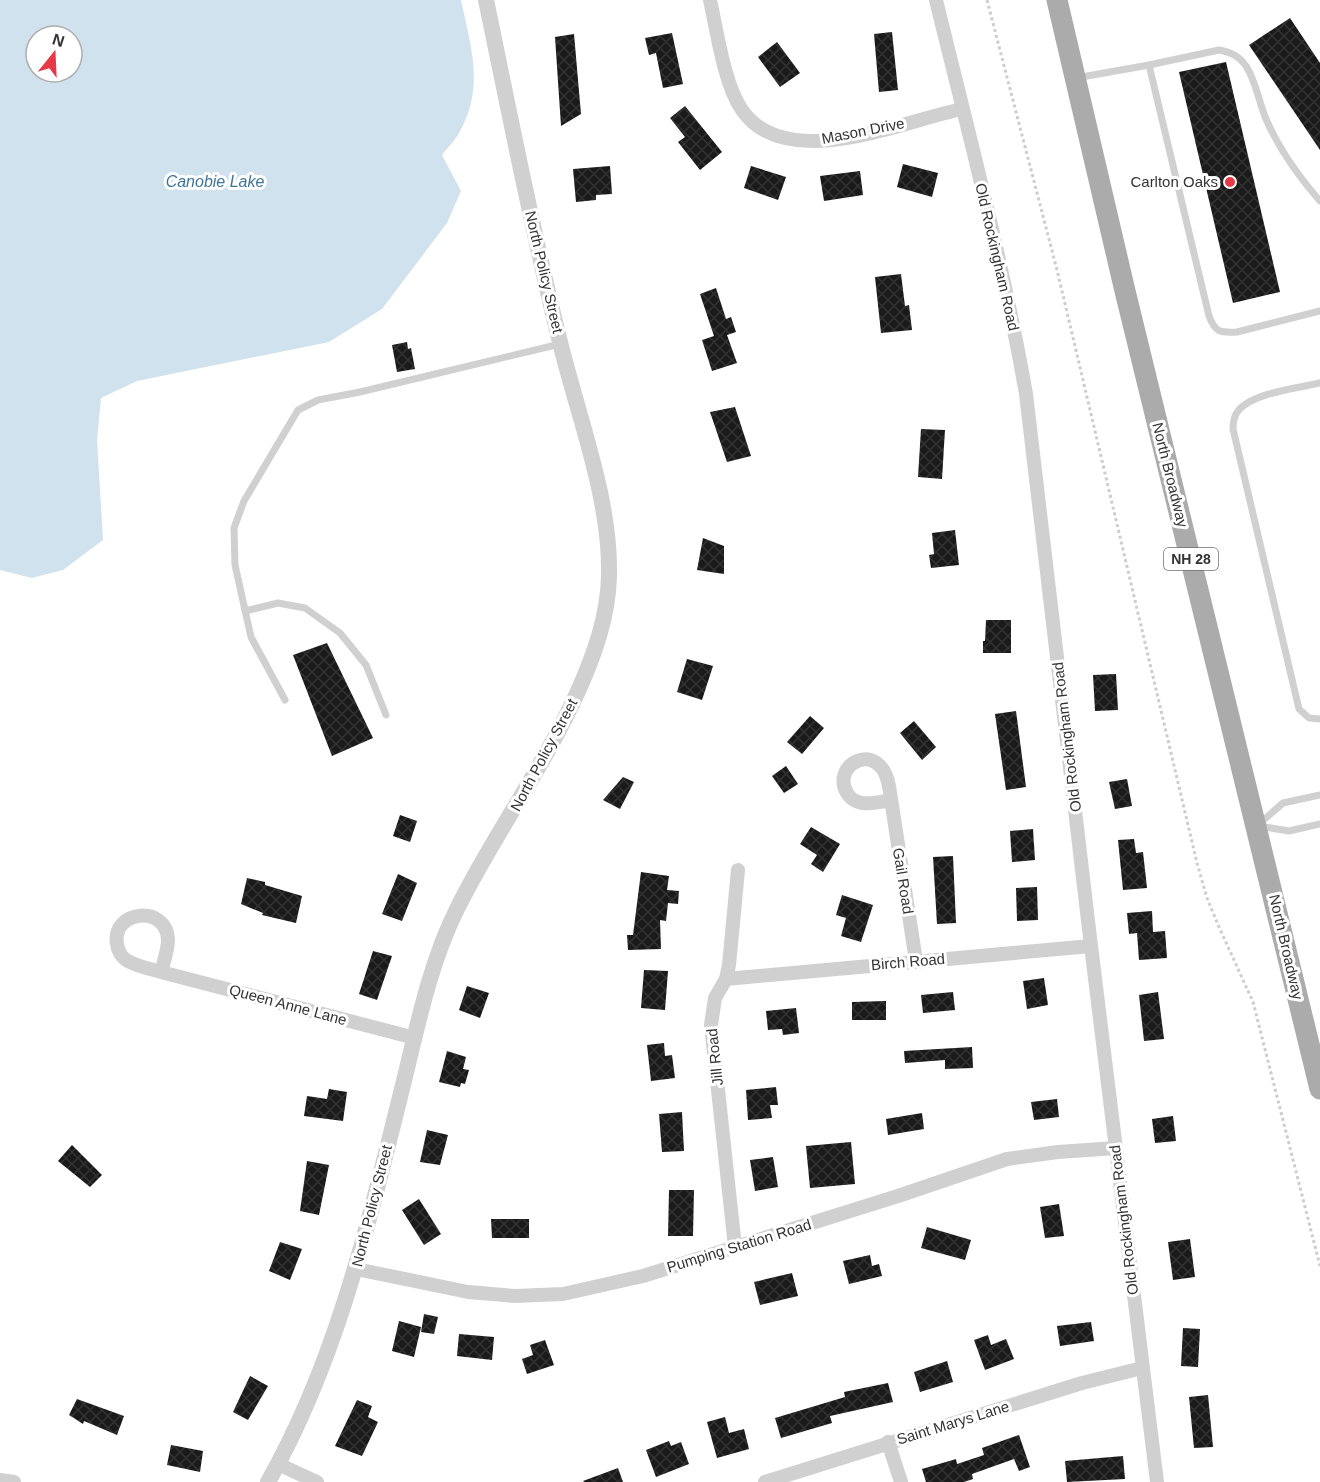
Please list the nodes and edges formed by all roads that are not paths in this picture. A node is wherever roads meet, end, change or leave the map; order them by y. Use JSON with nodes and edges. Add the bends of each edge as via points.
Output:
{"nodes":[{"id":1,"x":486,"y":0,"type":"edge"},
{"id":2,"x":710,"y":0,"type":"edge"},
{"id":3,"x":936,"y":0,"type":"edge"},
{"id":4,"x":1057,"y":0,"type":"edge"},
{"id":5,"x":1149,"y":65,"type":"junction"},
{"id":6,"x":1075,"y":78,"type":"junction"},
{"id":7,"x":962,"y":109,"type":"junction"},
{"id":8,"x":1320,"y":201,"type":"edge"},
{"id":9,"x":1320,"y":311,"type":"edge"},
{"id":10,"x":560,"y":344,"type":"junction"},
{"id":11,"x":1320,"y":383,"type":"edge"},
{"id":12,"x":245,"y":611,"type":"junction"},
{"id":13,"x":285,"y":700,"type":"dead end"},
{"id":14,"x":386,"y":715,"type":"dead end"},
{"id":15,"x":1320,"y":719,"type":"edge"},
{"id":16,"x":1320,"y":795,"type":"edge"},
{"id":17,"x":891,"y":800,"type":"dead end"},
{"id":18,"x":1320,"y":824,"type":"edge"},
{"id":19,"x":1257,"y":826,"type":"junction"},
{"id":20,"x":738,"y":870,"type":"dead end"},
{"id":21,"x":1091,"y":946,"type":"junction"},
{"id":22,"x":916,"y":961,"type":"junction"},
{"id":23,"x":161,"y":972,"type":"junction"},
{"id":24,"x":726,"y":979,"type":"junction"},
{"id":25,"x":415,"y":1038,"type":"junction"},
{"id":26,"x":1320,"y":1089,"type":"edge"},
{"id":27,"x":1116,"y":1148,"type":"junction"},
{"id":28,"x":735,"y":1247,"type":"junction"},
{"id":29,"x":356,"y":1269,"type":"junction"},
{"id":30,"x":1143,"y":1368,"type":"junction"},
{"id":31,"x":888,"y":1442,"type":"junction"},
{"id":32,"x":278,"y":1464,"type":"junction"},
{"id":33,"x":0,"y":1480,"type":"edge"},
{"id":34,"x":14,"y":1482,"type":"edge"},
{"id":35,"x":268,"y":1482,"type":"edge"},
{"id":36,"x":318,"y":1482,"type":"edge"},
{"id":37,"x":765,"y":1482,"type":"edge"},
{"id":38,"x":901,"y":1482,"type":"edge"},
{"id":39,"x":1157,"y":1482,"type":"edge"}],
"edges":[{"from":1,"to":10,"type":"street","name":"North Policy Street"},
{"from":2,"to":7,"type":"street","name":"Mason Drive","via":[[735,96],[752,122],[768,133],[800,141],[838,139]]},
{"from":3,"to":7,"type":"street","name":"Old Rockingham Road"},
{"from":4,"to":6,"type":"main road","name":"North Broadway","number":"NH 28"},
{"from":5,"to":6,"type":"lane"},
{"from":5,"to":8,"type":"lane","via":[[1219,50],[1239,57],[1271,131]]},
{"from":5,"to":9,"type":"lane","via":[[1213,327],[1223,333],[1237,332]]},
{"from":6,"to":19,"type":"main road","name":"North Broadway","number":"NH 28"},
{"from":7,"to":21,"type":"street","name":"Old Rockingham Road","via":[[1026,394]]},
{"from":10,"to":12,"type":"lane","via":[[318,400],[298,410],[244,501],[234,528],[235,565]]},
{"from":10,"to":25,"type":"street","name":"North Policy Street","via":[[605,518],[609,574],[603,626],[559,731],[456,910]]},
{"from":11,"to":15,"type":"lane","via":[[1246,403],[1233,419],[1233,429],[1299,709],[1309,718]]},
{"from":12,"to":13,"type":"lane","via":[[251,637]]},
{"from":12,"to":14,"type":"lane","via":[[278,603],[305,608],[340,633],[366,665]]},
{"from":16,"to":19,"type":"lane","via":[[1283,803]]},
{"from":17,"to":22,"type":"street","name":"Gail Road"},
{"from":18,"to":19,"type":"lane","via":[[1289,831]]},
{"from":19,"to":26,"type":"main road","name":"North Broadway","number":"NH 28"},
{"from":20,"to":24,"type":"street","name":"Jill Road"},
{"from":21,"to":22,"type":"street","name":"Birch Road"},
{"from":21,"to":27,"type":"street","name":"Old Rockingham Road"},
{"from":22,"to":24,"type":"street","name":"Birch Road"},
{"from":23,"to":23,"type":"street","name":"Queen Anne Lane","via":[[131,963],[121,954],[116,938],[131,917],[156,918],[166,931]]},
{"from":23,"to":25,"type":"street","name":"Queen Anne Lane"},
{"from":24,"to":28,"type":"street","name":"Jill Road","via":[[715,998],[711,1025]]},
{"from":25,"to":29,"type":"street","name":"North Policy Street"},
{"from":27,"to":28,"type":"street","name":"Pumping Station Road","via":[[1006,1159]]},
{"from":27,"to":30,"type":"street","name":"Old Rockingham Road"},
{"from":28,"to":29,"type":"street","name":"Pumping Station Road","via":[[585,1291],[540,1296],[447,1289]]},
{"from":29,"to":32,"type":"street","name":"North Policy Street","via":[[319,1377]]},
{"from":30,"to":31,"type":"street","name":"Saint Marys Lane"},
{"from":30,"to":39,"type":"street","name":"Old Rockingham Road"},
{"from":31,"to":37,"type":"street","name":"Saint Marys Lane"},
{"from":31,"to":38,"type":"street"},
{"from":32,"to":35,"type":"street","name":"North Policy Street"},
{"from":32,"to":36,"type":"street"},
{"from":33,"to":34,"type":"street"}]}
